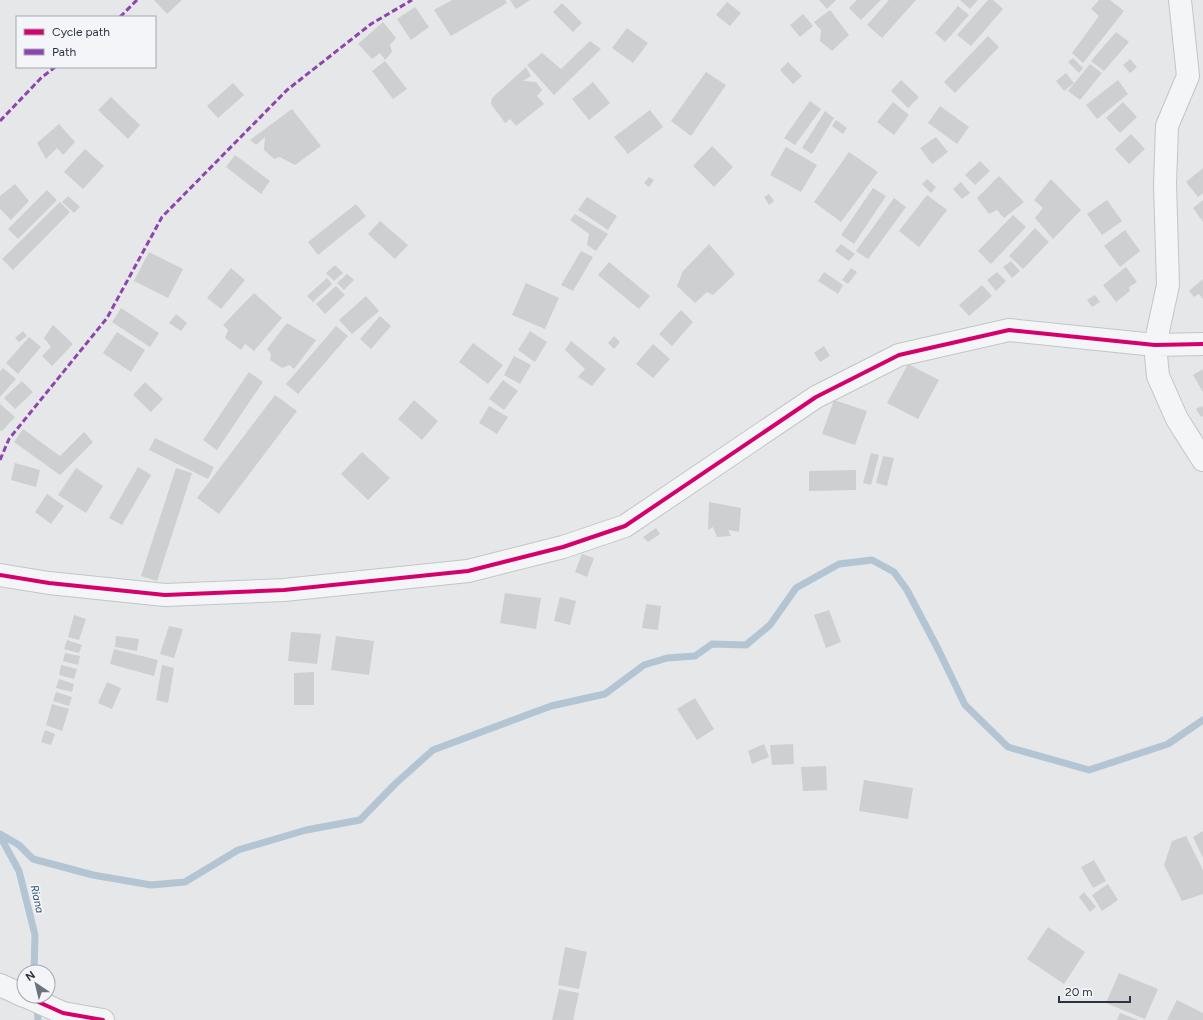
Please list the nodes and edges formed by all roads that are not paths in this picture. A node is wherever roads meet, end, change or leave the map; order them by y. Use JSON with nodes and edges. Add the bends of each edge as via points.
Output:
{"nodes":[{"id":1,"x":1180,"y":0,"type":"edge"},
{"id":2,"x":1203,"y":344,"type":"edge"},
{"id":3,"x":1155,"y":345,"type":"junction"},
{"id":4,"x":1203,"y":460,"type":"edge"},
{"id":5,"x":0,"y":575,"type":"edge"},
{"id":6,"x":0,"y":985,"type":"edge"},
{"id":7,"x":16,"y":992,"type":"edge"},
{"id":8,"x":42,"y":1004,"type":"edge"},
{"id":9,"x":103,"y":1020,"type":"edge"}],
"edges":[{"from":1,"to":3,"type":"street","via":[[1188,76],[1167,126],[1165,184],[1168,285]]},
{"from":2,"to":3,"type":"street"},
{"from":3,"to":4,"type":"street","via":[[1158,376],[1177,419]]},
{"from":3,"to":5,"type":"street","via":[[1009,330],[899,356],[816,397],[625,526],[563,547],[468,571],[284,590],[166,595],[49,583]]},
{"from":6,"to":7,"type":"street"},
{"from":8,"to":9,"type":"street","via":[[63,1013]]}]}
